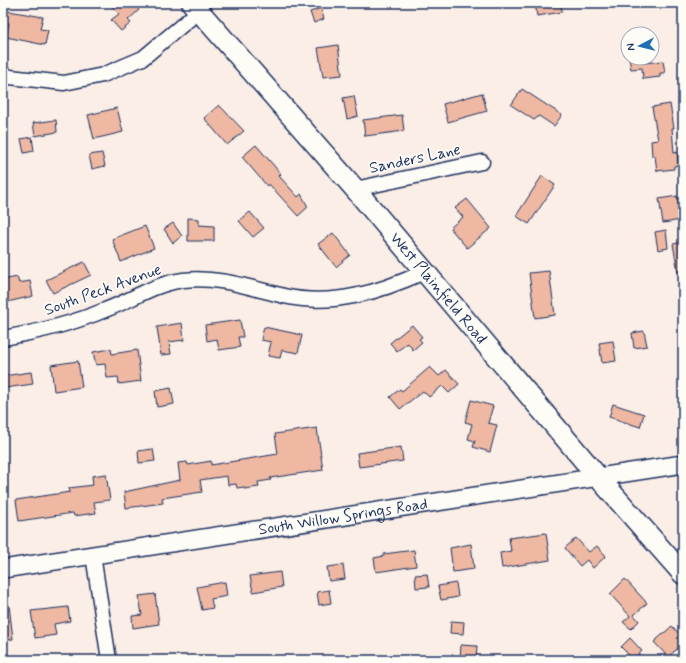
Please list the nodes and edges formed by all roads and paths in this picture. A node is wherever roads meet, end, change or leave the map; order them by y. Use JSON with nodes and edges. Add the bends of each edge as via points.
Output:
{"nodes":[{"id":1,"x":196,"y":7,"type":"edge"},
{"id":2,"x":3,"y":74,"type":"edge"},
{"id":3,"x":482,"y":162,"type":"dead end"},
{"id":4,"x":355,"y":189,"type":"junction"},
{"id":5,"x":424,"y":272,"type":"junction"},
{"id":6,"x":3,"y":338,"type":"edge"},
{"id":7,"x":683,"y":464,"type":"edge"},
{"id":8,"x":598,"y":477,"type":"junction"},
{"id":9,"x":93,"y":555,"type":"junction"},
{"id":10,"x":3,"y":569,"type":"edge"},
{"id":11,"x":683,"y":574,"type":"edge"},
{"id":12,"x":109,"y":660,"type":"edge"}],
"edges":[{"from":1,"to":2,"type":"street","via":[[143,58],[103,75],[64,83]]},
{"from":1,"to":4,"type":"main road","name":"West Plainfield Road"},
{"from":3,"to":4,"type":"street","name":"Sanders Lane"},
{"from":4,"to":5,"type":"main road","name":"West Plainfield Road"},
{"from":5,"to":6,"type":"street","name":"South Peck Avenue","via":[[391,287],[350,298],[321,301],[286,296],[222,280],[184,280],[154,287],[82,319],[33,333]]},
{"from":5,"to":8,"type":"main road","name":"West Plainfield Road"},
{"from":7,"to":8,"type":"street","name":"South Willow Springs Road"},
{"from":8,"to":9,"type":"street","name":"South Willow Springs Road"},
{"from":8,"to":11,"type":"main road","name":"West Plainfield Road"},
{"from":9,"to":10,"type":"street","name":"South Willow Springs Road"},
{"from":9,"to":12,"type":"street"}]}
